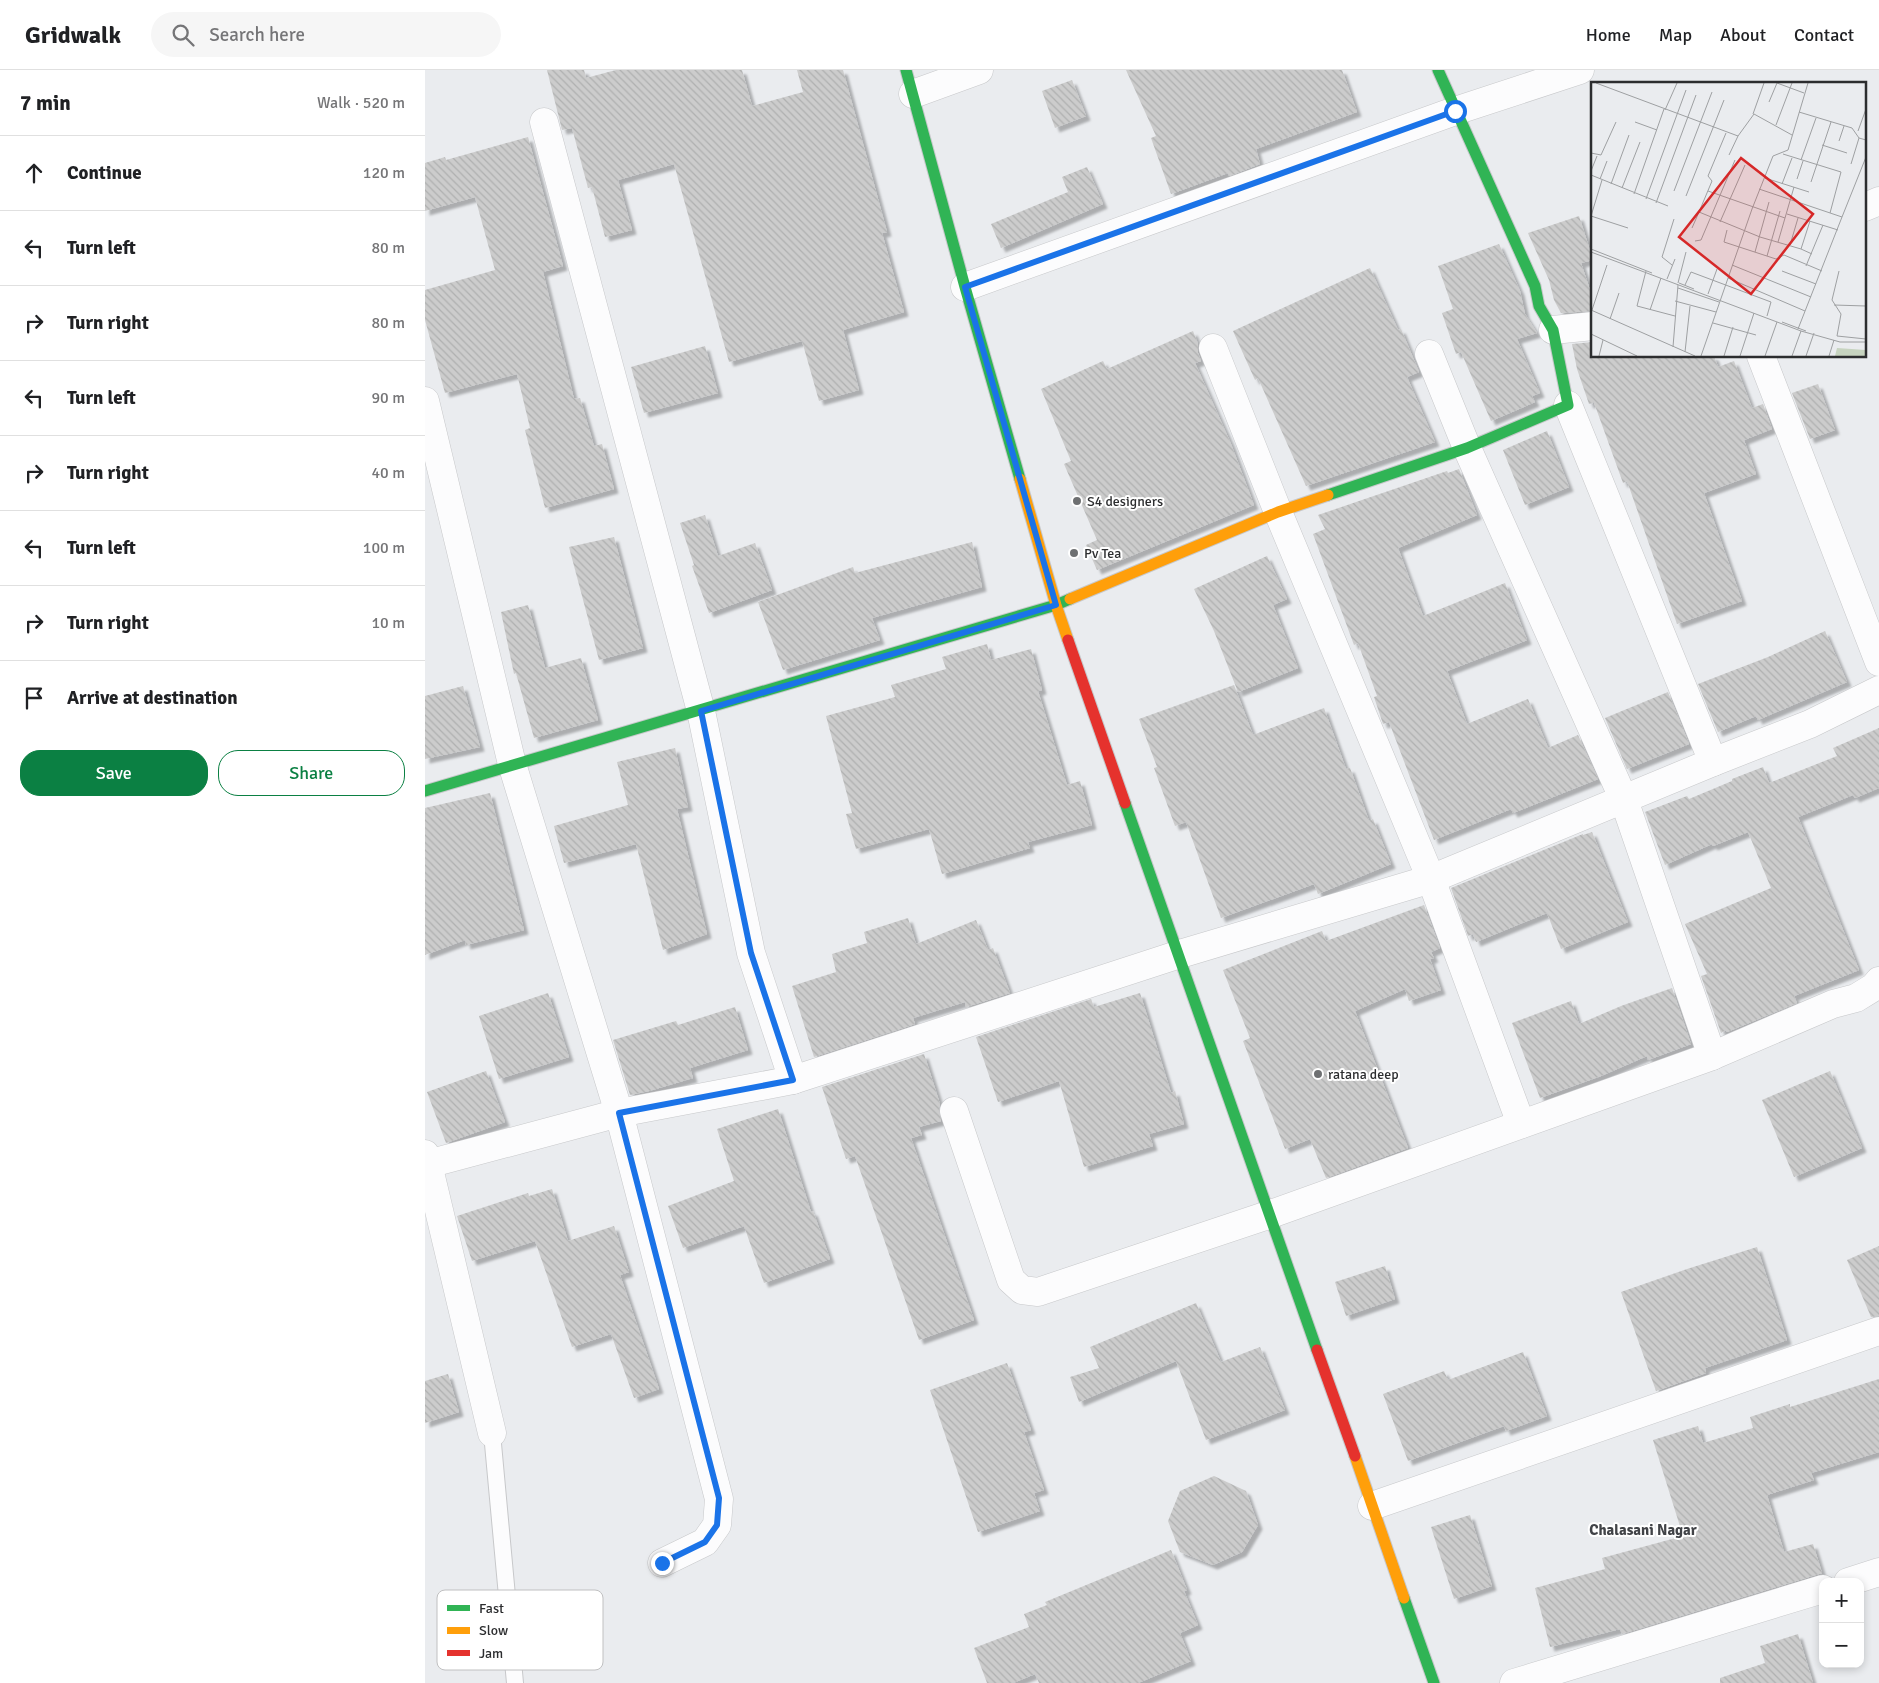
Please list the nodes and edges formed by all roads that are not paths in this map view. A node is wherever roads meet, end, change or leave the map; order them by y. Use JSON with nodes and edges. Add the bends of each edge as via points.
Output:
{"nodes":[{"id":1,"x":979,"y":70,"type":"edge"},
{"id":2,"x":1438,"y":70,"type":"edge"},
{"id":3,"x":1580,"y":70,"type":"edge"},
{"id":4,"x":910,"y":82,"type":"edge"},
{"id":5,"x":1455,"y":111,"type":"junction"},
{"id":6,"x":544,"y":122,"type":"dead end"},
{"id":7,"x":1879,"y":201,"type":"edge"},
{"id":8,"x":1867,"y":206,"type":"edge"},
{"id":9,"x":965,"y":287,"type":"junction"},
{"id":10,"x":1591,"y":326,"type":"edge"},
{"id":11,"x":1553,"y":330,"type":"junction"},
{"id":12,"x":1213,"y":348,"type":"dead end"},
{"id":13,"x":1429,"y":354,"type":"dead end"},
{"id":14,"x":1762,"y":358,"type":"edge"},
{"id":15,"x":425,"y":402,"type":"edge"},
{"id":16,"x":1568,"y":406,"type":"junction"},
{"id":17,"x":1467,"y":448,"type":"junction"},
{"id":18,"x":1278,"y":512,"type":"junction"},
{"id":19,"x":1056,"y":605,"type":"junction"},
{"id":20,"x":1879,"y":662,"type":"edge"},
{"id":21,"x":1879,"y":690,"type":"edge"},
{"id":22,"x":701,"y":711,"type":"junction"},
{"id":23,"x":1713,"y":762,"type":"junction"},
{"id":24,"x":512,"y":764,"type":"junction"},
{"id":25,"x":425,"y":791,"type":"edge"},
{"id":26,"x":1624,"y":800,"type":"junction"},
{"id":27,"x":1431,"y":879,"type":"junction"},
{"id":28,"x":1179,"y":954,"type":"junction"},
{"id":29,"x":1879,"y":981,"type":"edge"},
{"id":30,"x":1712,"y":1056,"type":"junction"},
{"id":31,"x":793,"y":1080,"type":"junction"},
{"id":32,"x":954,"y":1111,"type":"dead end"},
{"id":33,"x":619,"y":1113,"type":"junction"},
{"id":34,"x":1521,"y":1124,"type":"junction"},
{"id":35,"x":426,"y":1159,"type":"edge"},
{"id":36,"x":1271,"y":1214,"type":"junction"},
{"id":37,"x":1879,"y":1331,"type":"edge"},
{"id":38,"x":492,"y":1433,"type":"joint"},
{"id":39,"x":1373,"y":1506,"type":"junction"},
{"id":40,"x":662,"y":1563,"type":"dead end"},
{"id":41,"x":1879,"y":1572,"type":"edge"},
{"id":42,"x":1860,"y":1578,"type":"edge"},
{"id":43,"x":506,"y":1590,"type":"edge"},
{"id":44,"x":1819,"y":1590,"type":"edge"},
{"id":45,"x":514,"y":1670,"type":"edge"},
{"id":46,"x":515,"y":1683,"type":"edge"},
{"id":47,"x":1434,"y":1683,"type":"edge"},
{"id":48,"x":1514,"y":1683,"type":"edge"}],
"edges":[{"from":1,"to":4,"type":"street"},
{"from":2,"to":5,"type":"main road"},
{"from":3,"to":5,"type":"street"},
{"from":4,"to":9,"type":"main road"},
{"from":5,"to":9,"type":"street"},
{"from":5,"to":11,"type":"main road","via":[[1535,286],[1539,306]]},
{"from":6,"to":22,"type":"street"},
{"from":7,"to":8,"type":"street"},
{"from":9,"to":19,"type":"main road"},
{"from":10,"to":11,"type":"street"},
{"from":11,"to":16,"type":"main road"},
{"from":12,"to":18,"type":"street"},
{"from":13,"to":17,"type":"street"},
{"from":14,"to":20,"type":"street"},
{"from":15,"to":24,"type":"street"},
{"from":16,"to":17,"type":"main road"},
{"from":16,"to":23,"type":"street"},
{"from":17,"to":18,"type":"main road"},
{"from":17,"to":26,"type":"street"},
{"from":18,"to":19,"type":"main road"},
{"from":18,"to":27,"type":"street"},
{"from":19,"to":22,"type":"main road"},
{"from":19,"to":28,"type":"main road"},
{"from":21,"to":23,"type":"street","via":[[1810,724]]},
{"from":22,"to":24,"type":"main road"},
{"from":22,"to":31,"type":"street","via":[[751,953]]},
{"from":23,"to":26,"type":"street"},
{"from":24,"to":25,"type":"main road"},
{"from":24,"to":33,"type":"street"},
{"from":26,"to":27,"type":"street"},
{"from":26,"to":30,"type":"street"},
{"from":27,"to":28,"type":"street"},
{"from":27,"to":34,"type":"street"},
{"from":28,"to":31,"type":"street"},
{"from":28,"to":36,"type":"main road"},
{"from":29,"to":30,"type":"street","via":[[1856,998],[1833,1004]]},
{"from":30,"to":34,"type":"street"},
{"from":31,"to":33,"type":"street"},
{"from":32,"to":36,"type":"street","via":[[1011,1280],[1022,1290],[1038,1292]]},
{"from":33,"to":35,"type":"street"},
{"from":33,"to":40,"type":"street","via":[[719,1498],[717,1525],[705,1542]]},
{"from":34,"to":36,"type":"street"},
{"from":35,"to":38,"type":"street"},
{"from":36,"to":39,"type":"main road"},
{"from":37,"to":39,"type":"street"},
{"from":38,"to":43,"type":"lane"},
{"from":39,"to":47,"type":"main road"},
{"from":41,"to":42,"type":"street"},
{"from":44,"to":48,"type":"street"},
{"from":45,"to":46,"type":"lane"}]}
